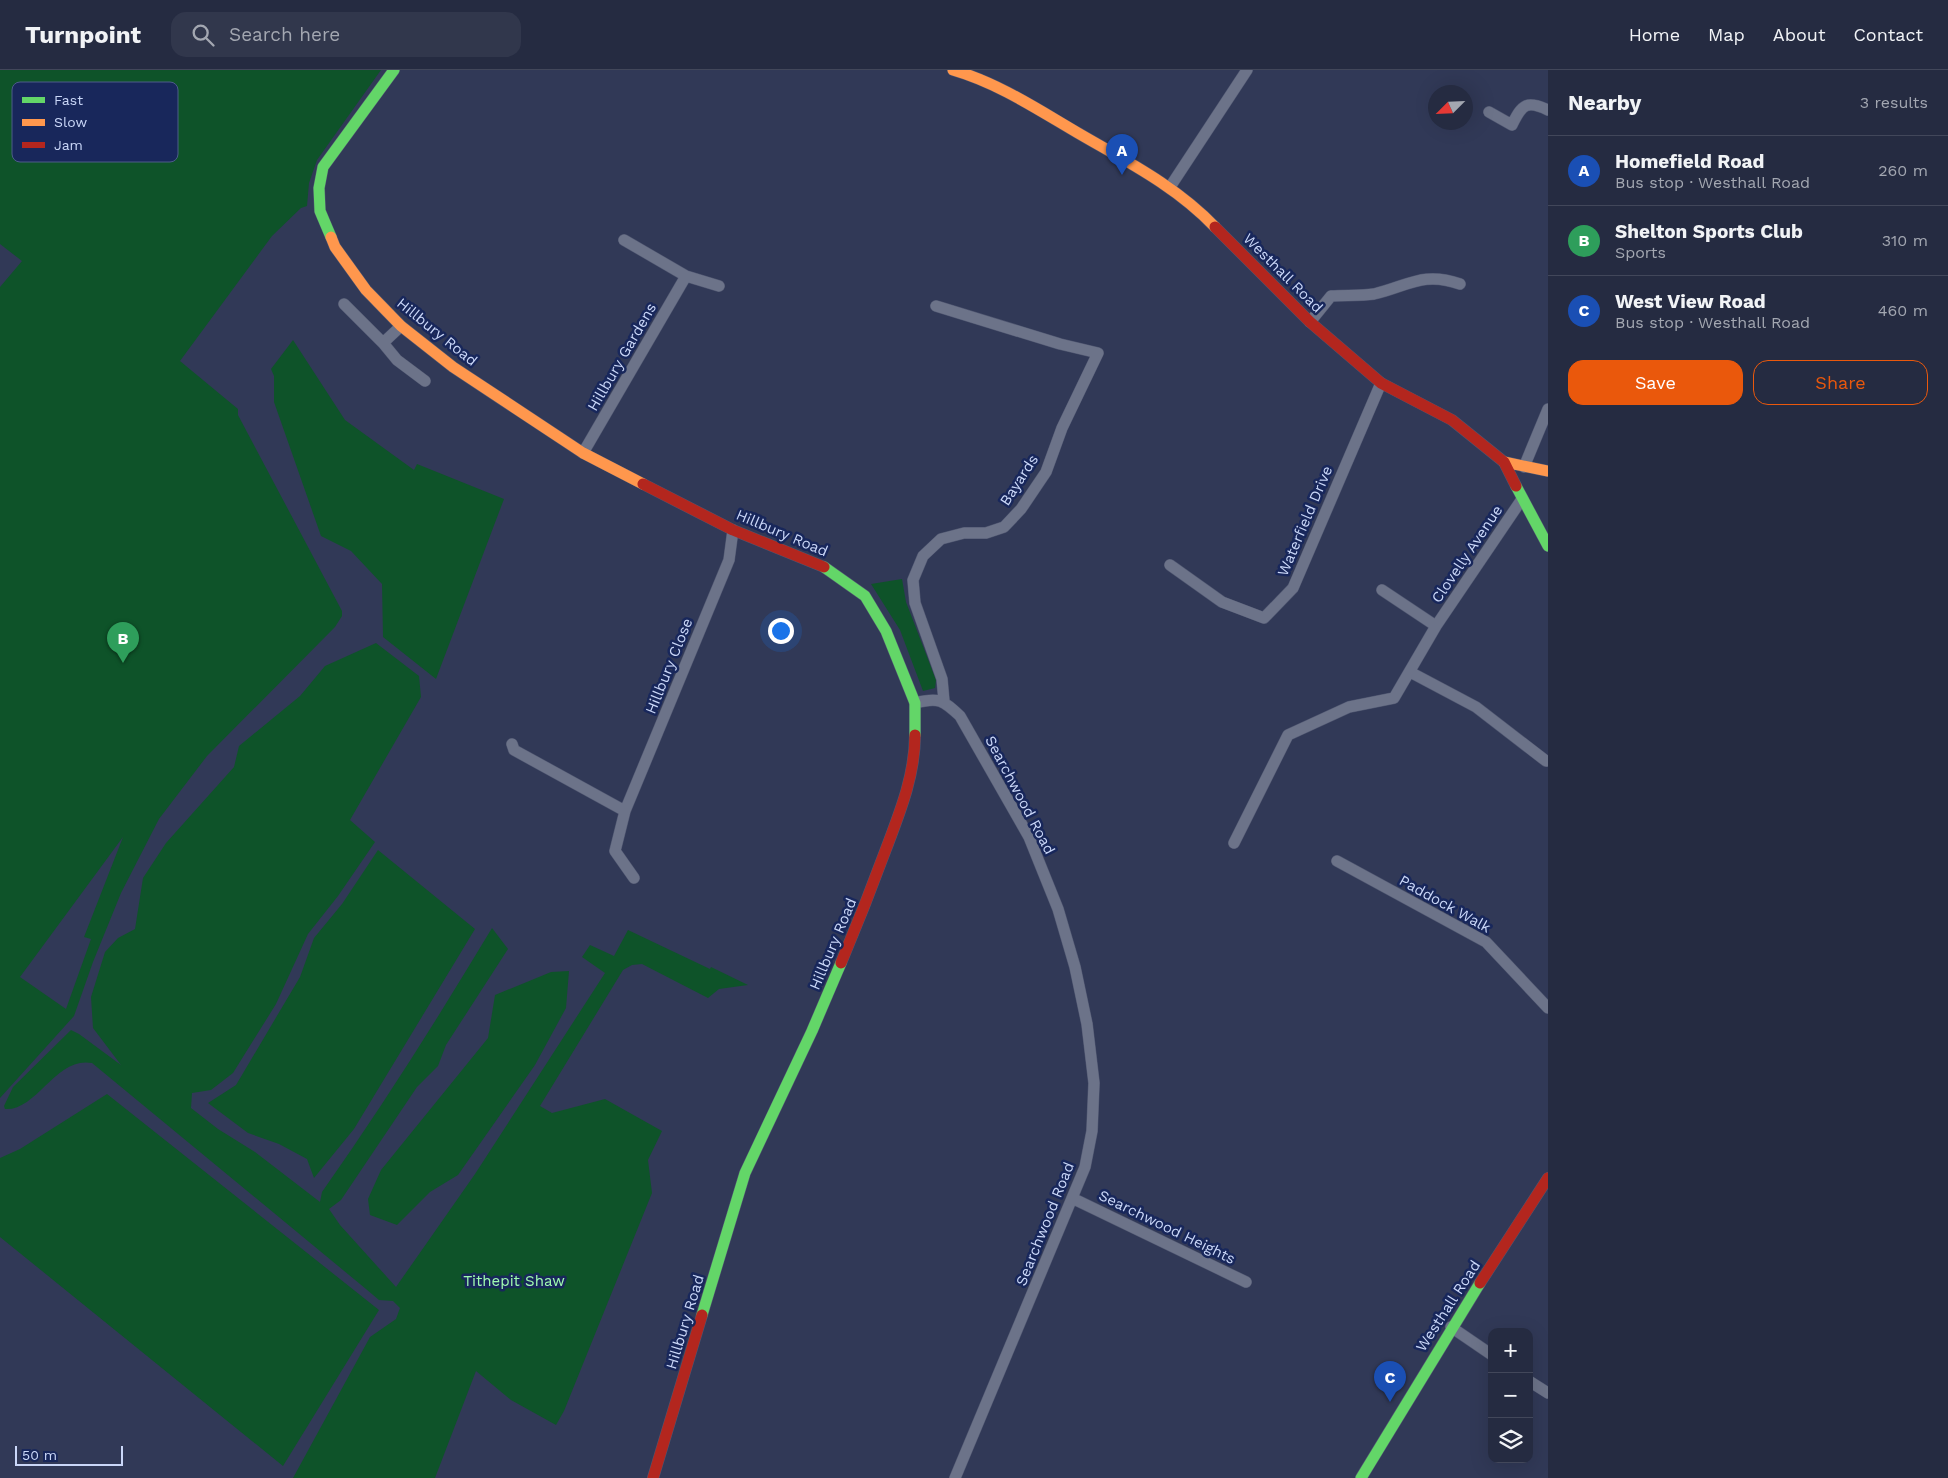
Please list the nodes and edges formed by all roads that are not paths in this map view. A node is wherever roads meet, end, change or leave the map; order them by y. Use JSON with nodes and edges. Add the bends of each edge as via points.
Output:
{"nodes":[{"id":1,"x":394,"y":70,"type":"edge"},
{"id":2,"x":953,"y":70,"type":"edge"},
{"id":3,"x":1247,"y":70,"type":"edge"},
{"id":4,"x":1548,"y":110,"type":"edge"},
{"id":5,"x":1489,"y":112,"type":"dead end"},
{"id":6,"x":1170,"y":186,"type":"junction"},
{"id":7,"x":624,"y":240,"type":"dead end"},
{"id":8,"x":686,"y":276,"type":"junction"},
{"id":9,"x":1460,"y":284,"type":"dead end"},
{"id":10,"x":719,"y":286,"type":"dead end"},
{"id":11,"x":344,"y":304,"type":"dead end"},
{"id":12,"x":936,"y":306,"type":"dead end"},
{"id":13,"x":1310,"y":322,"type":"junction"},
{"id":14,"x":401,"y":326,"type":"junction"},
{"id":15,"x":383,"y":343,"type":"junction"},
{"id":16,"x":425,"y":382,"type":"dead end"},
{"id":17,"x":1381,"y":383,"type":"junction"},
{"id":18,"x":1548,"y":409,"type":"edge"},
{"id":19,"x":583,"y":453,"type":"junction"},
{"id":20,"x":1504,"y":462,"type":"junction"},
{"id":21,"x":1524,"y":466,"type":"junction"},
{"id":22,"x":1548,"y":471,"type":"edge"},
{"id":23,"x":1522,"y":499,"type":"junction"},
{"id":24,"x":733,"y":530,"type":"junction"},
{"id":25,"x":1548,"y":546,"type":"edge"},
{"id":26,"x":1170,"y":565,"type":"dead end"},
{"id":27,"x":1382,"y":590,"type":"dead end"},
{"id":28,"x":1436,"y":626,"type":"junction"},
{"id":29,"x":1410,"y":672,"type":"junction"},
{"id":30,"x":944,"y":701,"type":"junction"},
{"id":31,"x":915,"y":703,"type":"junction"},
{"id":32,"x":512,"y":744,"type":"dead end"},
{"id":33,"x":1546,"y":761,"type":"dead end"},
{"id":34,"x":625,"y":811,"type":"junction"},
{"id":35,"x":1234,"y":843,"type":"dead end"},
{"id":36,"x":1337,"y":861,"type":"dead end"},
{"id":37,"x":634,"y":878,"type":"dead end"},
{"id":38,"x":1548,"y":1008,"type":"edge"},
{"id":39,"x":1548,"y":1178,"type":"edge"},
{"id":40,"x":1074,"y":1199,"type":"junction"},
{"id":41,"x":1246,"y":1282,"type":"dead end"},
{"id":42,"x":1451,"y":1327,"type":"junction"},
{"id":43,"x":1488,"y":1353,"type":"edge"},
{"id":44,"x":1533,"y":1384,"type":"edge"},
{"id":45,"x":1548,"y":1393,"type":"edge"},
{"id":46,"x":653,"y":1478,"type":"edge"},
{"id":47,"x":955,"y":1478,"type":"edge"},
{"id":48,"x":1360,"y":1478,"type":"edge"}],
"edges":[{"from":1,"to":14,"type":"main road","name":"Hillbury Road","via":[[323,167],[319,188],[320,211],[335,248],[366,290]]},
{"from":2,"to":6,"type":"main road","name":"Westhall Road","via":[[981,78]]},
{"from":3,"to":6,"type":"street"},
{"from":4,"to":5,"type":"street","via":[[1534,103],[1526,105],[1518,112],[1512,125]]},
{"from":6,"to":13,"type":"main road","name":"Westhall Road","via":[[1201,212]]},
{"from":7,"to":8,"type":"street"},
{"from":8,"to":10,"type":"street"},
{"from":8,"to":19,"type":"street","name":"Hillbury Gardens"},
{"from":9,"to":13,"type":"street","via":[[1442,278],[1420,280],[1371,294],[1331,296]]},
{"from":11,"to":15,"type":"street"},
{"from":12,"to":30,"type":"street","name":"Bayards","via":[[1098,353],[1062,428],[1046,472],[1021,509],[1004,528],[940,539],[923,556],[913,580],[914,603],[942,679]]},
{"from":13,"to":17,"type":"main road","name":"Westhall Road"},
{"from":14,"to":15,"type":"street"},
{"from":14,"to":19,"type":"main road","name":"Hillbury Road","via":[[453,367]]},
{"from":15,"to":16,"type":"street","via":[[396,360]]},
{"from":17,"to":20,"type":"main road","name":"Westhall Road","via":[[1452,420]]},
{"from":17,"to":26,"type":"street","name":"Waterfield Drive","via":[[1293,588],[1264,618],[1222,602]]},
{"from":18,"to":21,"type":"street"},
{"from":19,"to":24,"type":"main road","name":"Hillbury Road"},
{"from":20,"to":21,"type":"main road"},
{"from":20,"to":23,"type":"main road","name":"Westhall Road"},
{"from":21,"to":22,"type":"main road"},
{"from":23,"to":25,"type":"main road","name":"Westhall Road"},
{"from":23,"to":28,"type":"street","name":"Clovelly Avenue"},
{"from":24,"to":31,"type":"main road","name":"Hillbury Road","via":[[820,564],[865,596],[886,631]]},
{"from":24,"to":34,"type":"street","name":"Hillbury Close","via":[[729,560]]},
{"from":27,"to":28,"type":"street","name":"Clovelly Avenue"},
{"from":28,"to":29,"type":"street","name":"Clovelly Avenue"},
{"from":29,"to":33,"type":"street","via":[[1476,707]]},
{"from":29,"to":35,"type":"street","name":"Clovelly Avenue","via":[[1394,698],[1349,707],[1288,735]]},
{"from":30,"to":31,"type":"street"},
{"from":30,"to":40,"type":"street","name":"Searchwood Road","via":[[960,716],[1029,837],[1058,909],[1075,967],[1087,1024],[1094,1083],[1092,1131]]},
{"from":31,"to":46,"type":"main road","name":"Hillbury Road","via":[[915,755],[904,801],[863,912],[746,1173]]},
{"from":32,"to":34,"type":"street","via":[[514,750]]},
{"from":34,"to":37,"type":"street","name":"Hillbury Close","via":[[615,851]]},
{"from":36,"to":38,"type":"street","name":"Paddock Walk","via":[[1486,942]]},
{"from":39,"to":42,"type":"main road","name":"Westhall Road"},
{"from":40,"to":41,"type":"street","name":"Searchwood Heights"},
{"from":40,"to":47,"type":"street","name":"Searchwood Road"},
{"from":42,"to":43,"type":"street"},
{"from":42,"to":48,"type":"main road","name":"Westhall Road"},
{"from":44,"to":45,"type":"street"}]}
